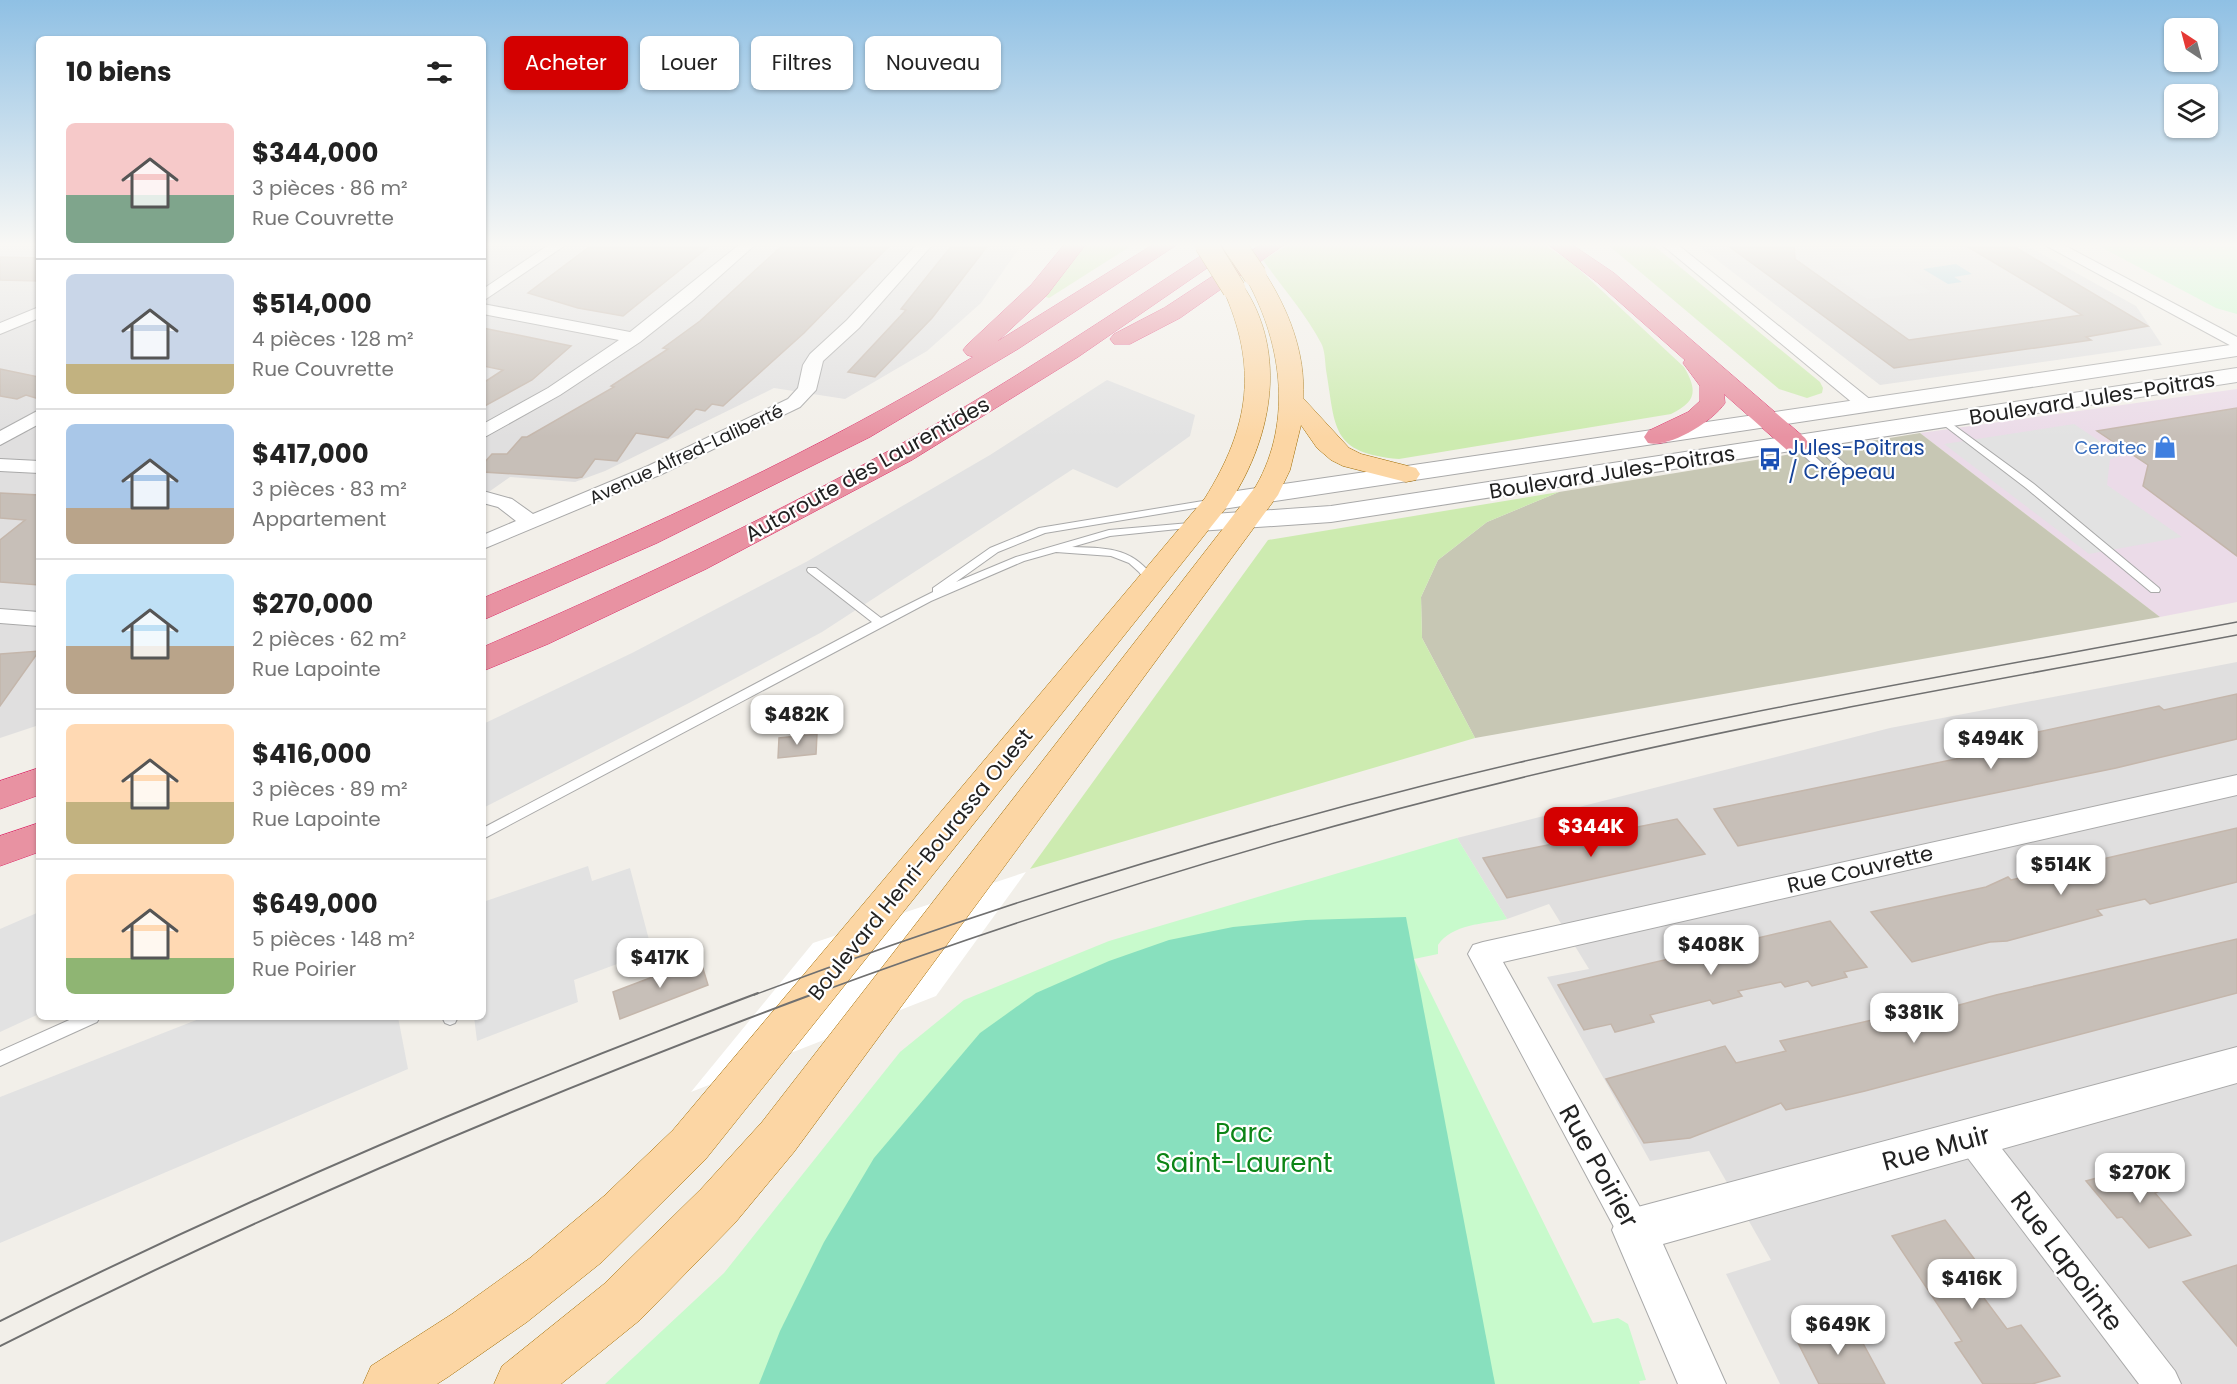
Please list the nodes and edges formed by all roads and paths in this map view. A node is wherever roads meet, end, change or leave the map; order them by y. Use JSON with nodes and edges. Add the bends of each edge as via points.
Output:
{"nodes":[{"id":1,"x":19,"y":309,"type":"edge"},
{"id":2,"x":672,"y":309,"type":"edge"},
{"id":3,"x":867,"y":309,"type":"edge"},
{"id":4,"x":1017,"y":309,"type":"edge"},
{"id":5,"x":1064,"y":309,"type":"edge"},
{"id":6,"x":1134,"y":309,"type":"edge"},
{"id":7,"x":1180,"y":309,"type":"edge"},
{"id":8,"x":1242,"y":309,"type":"edge"},
{"id":9,"x":1274,"y":309,"type":"edge"},
{"id":10,"x":1640,"y":309,"type":"edge"},
{"id":11,"x":1664,"y":309,"type":"edge"},
{"id":12,"x":1747,"y":309,"type":"edge"},
{"id":13,"x":2171,"y":309,"type":"edge"},
{"id":14,"x":2201,"y":309,"type":"edge"},
{"id":15,"x":486,"y":310,"type":"edge"},
{"id":16,"x":36,"y":313,"type":"edge"},
{"id":17,"x":0,"y":317,"type":"edge"},
{"id":18,"x":2237,"y":328,"type":"edge"},
{"id":19,"x":0,"y":329,"type":"edge"},
{"id":20,"x":1671,"y":337,"type":"junction"},
{"id":21,"x":634,"y":339,"type":"junction"},
{"id":22,"x":2237,"y":344,"type":"edge"},
{"id":23,"x":2237,"y":350,"type":"edge"},
{"id":24,"x":2237,"y":375,"type":"edge"},
{"id":25,"x":940,"y":386,"type":"junction"},
{"id":26,"x":1291,"y":400,"type":"junction"},
{"id":27,"x":1866,"y":405,"type":"junction"},
{"id":28,"x":36,"y":418,"type":"edge"},
{"id":29,"x":1781,"y":418,"type":"junction"},
{"id":30,"x":1944,"y":422,"type":"junction"},
{"id":31,"x":486,"y":430,"type":"edge"},
{"id":32,"x":1657,"y":437,"type":"junction"},
{"id":33,"x":0,"y":439,"type":"edge"},
{"id":34,"x":1821,"y":440,"type":"junction"},
{"id":35,"x":1796,"y":444,"type":"junction"},
{"id":36,"x":900,"y":456,"type":"junction"},
{"id":37,"x":0,"y":465,"type":"edge"},
{"id":38,"x":36,"y":467,"type":"edge"},
{"id":39,"x":1406,"y":474,"type":"junction"},
{"id":40,"x":1264,"y":495,"type":"junction"},
{"id":41,"x":486,"y":498,"type":"edge"},
{"id":42,"x":1207,"y":513,"type":"junction"},
{"id":43,"x":1247,"y":520,"type":"junction"},
{"id":44,"x":531,"y":523,"type":"junction"},
{"id":45,"x":486,"y":542,"type":"edge"},
{"id":46,"x":1050,"y":550,"type":"junction"},
{"id":47,"x":812,"y":570,"type":"dead end"},
{"id":48,"x":1151,"y":581,"type":"junction"},
{"id":49,"x":2155,"y":590,"type":"dead end"},
{"id":50,"x":927,"y":598,"type":"junction"},
{"id":51,"x":486,"y":609,"type":"edge"},
{"id":52,"x":0,"y":616,"type":"edge"},
{"id":53,"x":36,"y":619,"type":"edge"},
{"id":54,"x":880,"y":623,"type":"junction"},
{"id":55,"x":486,"y":659,"type":"edge"},
{"id":56,"x":36,"y":782,"type":"edge"},
{"id":57,"x":2237,"y":785,"type":"edge"},
{"id":58,"x":0,"y":795,"type":"edge"},
{"id":59,"x":486,"y":832,"type":"edge"},
{"id":60,"x":36,"y":838,"type":"edge"},
{"id":61,"x":0,"y":851,"type":"edge"},
{"id":62,"x":1483,"y":954,"type":"joint"},
{"id":63,"x":85,"y":1020,"type":"edge"},
{"id":64,"x":0,"y":1059,"type":"edge"},
{"id":65,"x":2237,"y":1065,"type":"edge"},
{"id":66,"x":1973,"y":1138,"type":"junction"},
{"id":67,"x":1634,"y":1230,"type":"junction"},
{"id":68,"x":389,"y":1384,"type":"edge"},
{"id":69,"x":520,"y":1384,"type":"edge"},
{"id":70,"x":1702,"y":1384,"type":"edge"},
{"id":71,"x":2162,"y":1384,"type":"edge"}],
"edges":[{"from":1,"to":17,"type":"street"},
{"from":2,"to":21,"type":"street"},
{"from":3,"to":44,"type":"street","name":"Avenue Alfred-Laliberté","via":[[816,358],[807,390],[794,404]]},
{"from":4,"to":25,"type":"highway"},
{"from":5,"to":25,"type":"highway","name":"Autoroute des Laurentides"},
{"from":6,"to":36,"type":"highway","name":"Autoroute des Laurentides"},
{"from":7,"to":36,"type":"highway"},
{"from":8,"to":42,"type":"main road","name":"Boulevard Henri-Bourassa Ouest","bridge":true,"via":[[1254,336],[1260,379],[1256,410],[1246,447],[1229,484]]},
{"from":9,"to":26,"type":"main road","bridge":true,"via":[[1290,362]]},
{"from":10,"to":20,"type":"highway"},
{"from":11,"to":29,"type":"highway"},
{"from":12,"to":27,"type":"street"},
{"from":13,"to":22,"type":"street"},
{"from":14,"to":18,"type":"street"},
{"from":15,"to":21,"type":"street"},
{"from":16,"to":19,"type":"street"},
{"from":20,"to":29,"type":"highway"},
{"from":20,"to":32,"type":"highway","via":[[1710,381],[1713,397],[1708,409],[1697,417]]},
{"from":21,"to":31,"type":"street","via":[[576,380]]},
{"from":23,"to":27,"type":"street","name":"Boulevard Jules-Poitras"},
{"from":24,"to":30,"type":"street","name":"Boulevard Jules-Poitras"},
{"from":25,"to":51,"type":"highway","name":"Autoroute des Laurentides","via":[[732,497]]},
{"from":26,"to":39,"type":"main road","via":[[1340,454]]},
{"from":26,"to":40,"type":"main road","via":[[1277,472]]},
{"from":27,"to":29,"type":"street","name":"Boulevard Jules-Poitras"},
{"from":28,"to":33,"type":"street"},
{"from":29,"to":32,"type":"street","name":"Boulevard Jules-Poitras"},
{"from":29,"to":34,"type":"highway"},
{"from":29,"to":35,"type":"highway"},
{"from":30,"to":34,"type":"street","name":"Boulevard Jules-Poitras"},
{"from":30,"to":49,"type":"lane","via":[[2030,486]]},
{"from":32,"to":39,"type":"street","name":"Boulevard Jules-Poitras"},
{"from":34,"to":35,"type":"street","name":"Boulevard Jules-Poitras"},
{"from":34,"to":35,"type":"lane","via":[[1824,450],[1849,472],[1830,475]]},
{"from":35,"to":43,"type":"street","name":"Boulevard Jules-Poitras","via":[[1331,514]]},
{"from":36,"to":55,"type":"highway","name":"Autoroute des Laurentides","via":[[720,550]]},
{"from":37,"to":38,"type":"street"},
{"from":39,"to":40,"type":"street","name":"Boulevard Jules-Poitras"},
{"from":40,"to":42,"type":"street","name":"Boulevard Jules-Poitras"},
{"from":40,"to":43,"type":"main road"},
{"from":41,"to":44,"type":"street","via":[[505,503]]},
{"from":42,"to":43,"type":"street","name":"Boulevard Jules-Poitras"},
{"from":42,"to":46,"type":"lane","via":[[1109,533]]},
{"from":42,"to":48,"type":"main road","name":"Boulevard Henri-Bourassa Ouest"},
{"from":42,"to":50,"type":"lane","via":[[1043,530],[977,560]]},
{"from":43,"to":69,"type":"main road","via":[[771,1146],[718,1206],[622,1302]]},
{"from":44,"to":45,"type":"street","name":"Avenue Alfred-Laliberté"},
{"from":46,"to":48,"type":"lane","via":[[1130,556]]},
{"from":46,"to":50,"type":"lane"},
{"from":47,"to":54,"type":"lane"},
{"from":48,"to":68,"type":"main road","name":"Boulevard Henri-Bourassa Ouest","via":[[723,1107],[682,1152],[575,1254],[483,1324]]},
{"from":50,"to":54,"type":"lane"},
{"from":52,"to":53,"type":"street"},
{"from":54,"to":59,"type":"lane"},
{"from":56,"to":58,"type":"highway"},
{"from":57,"to":62,"type":"street","name":"Rue Couvrette"},
{"from":60,"to":61,"type":"highway"},
{"from":62,"to":67,"type":"street","name":"Rue Poirier"},
{"from":63,"to":64,"type":"lane"},
{"from":65,"to":66,"type":"street","name":"Rue Muir"},
{"from":66,"to":67,"type":"street","name":"Rue Muir"},
{"from":66,"to":71,"type":"street","name":"Rue Lapointe"},
{"from":67,"to":70,"type":"street","name":"Rue Poirier"}]}
